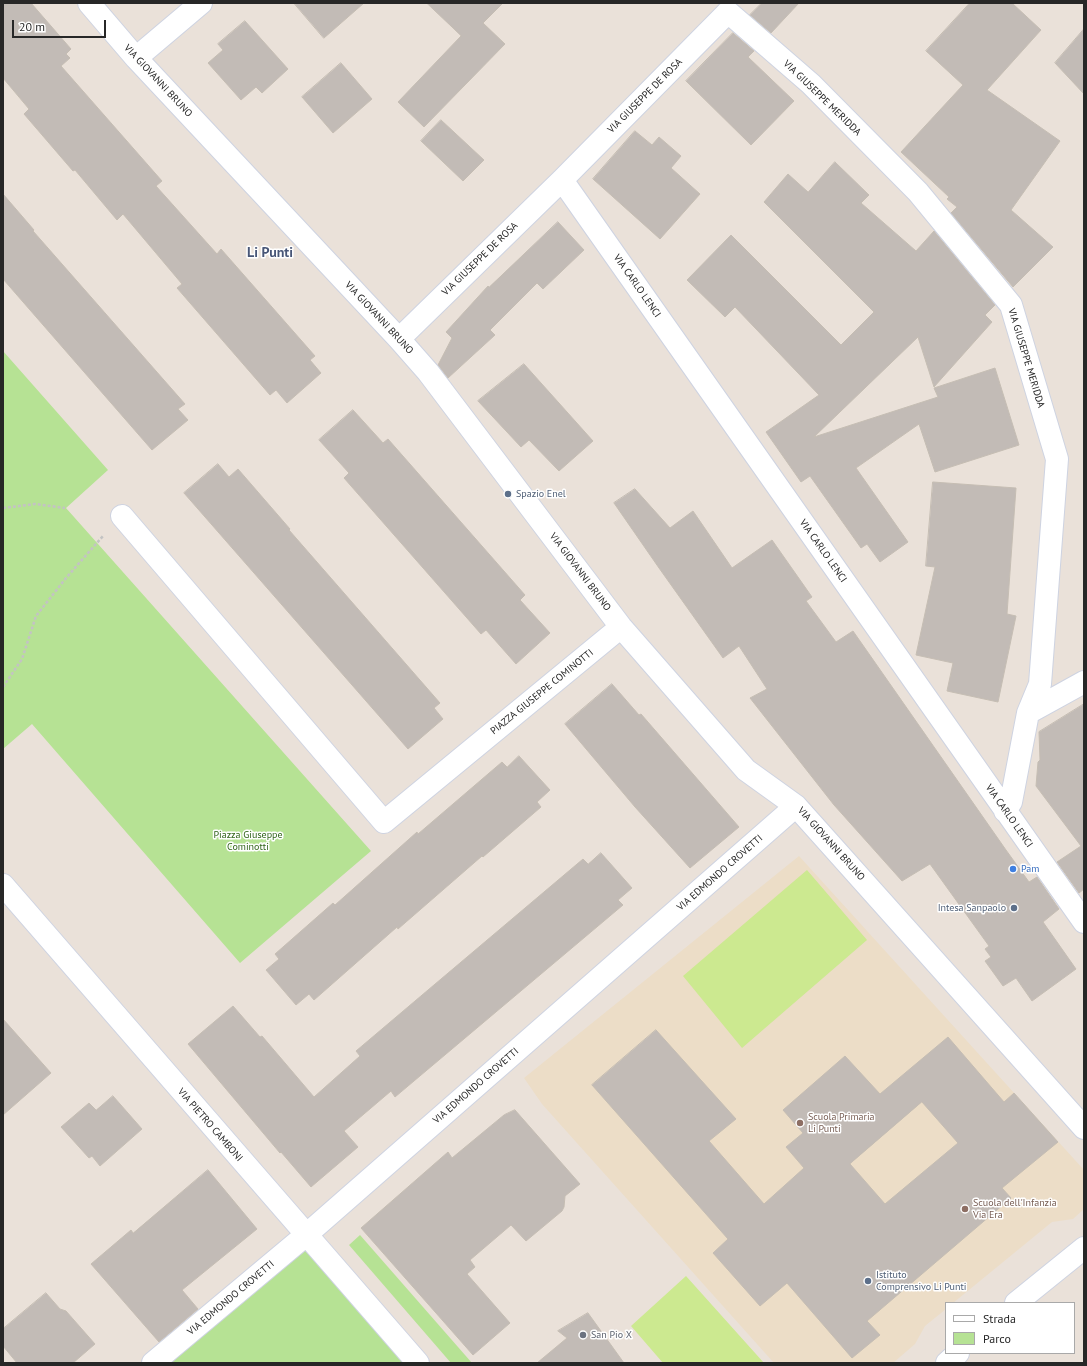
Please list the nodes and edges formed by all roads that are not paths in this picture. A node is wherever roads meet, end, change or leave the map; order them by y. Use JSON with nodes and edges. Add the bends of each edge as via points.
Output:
{"nodes":[{"id":1,"x":89,"y":3,"type":"edge"},
{"id":2,"x":201,"y":3,"type":"edge"},
{"id":3,"x":728,"y":12,"type":"joint"},
{"id":4,"x":136,"y":58,"type":"junction"},
{"id":5,"x":562,"y":180,"type":"junction"},
{"id":6,"x":399,"y":338,"type":"junction"},
{"id":7,"x":122,"y":516,"type":"road end"},
{"id":8,"x":621,"y":627,"type":"junction"},
{"id":9,"x":1084,"y":682,"type":"edge"},
{"id":10,"x":1028,"y":713,"type":"junction"},
{"id":11,"x":796,"y":806,"type":"junction"},
{"id":12,"x":1005,"y":811,"type":"junction"},
{"id":13,"x":3,"y":885,"type":"edge"},
{"id":14,"x":1084,"y":922,"type":"edge"},
{"id":15,"x":1084,"y":1128,"type":"edge"},
{"id":16,"x":306,"y":1235,"type":"junction"},
{"id":17,"x":1084,"y":1248,"type":"edge"},
{"id":18,"x":1017,"y":1302,"type":"edge"},
{"id":19,"x":957,"y":1354,"type":"edge"},
{"id":20,"x":153,"y":1363,"type":"edge"},
{"id":21,"x":418,"y":1363,"type":"edge"},
{"id":22,"x":947,"y":1363,"type":"edge"}],
"edges":[{"from":1,"to":4,"type":"street","name":"VIA GIOVANNI BRUNO"},
{"from":2,"to":4,"type":"street"},
{"from":3,"to":5,"type":"street","name":"VIA GIUSEPPE DE ROSA"},
{"from":3,"to":10,"type":"street","name":"VIA GIUSEPPE MERIDDA","via":[[810,84],[918,192],[1011,305],[1057,459],[1040,684]]},
{"from":4,"to":6,"type":"street","name":"VIA GIOVANNI BRUNO"},
{"from":5,"to":6,"type":"street","name":"VIA GIUSEPPE DE ROSA"},
{"from":5,"to":12,"type":"street","name":"VIA CARLO LENCI"},
{"from":6,"to":8,"type":"street","name":"VIA GIOVANNI BRUNO","via":[[428,372]]},
{"from":7,"to":8,"type":"street","name":"PIAZZA GIUSEPPE COMINOTTI","via":[[384,822]]},
{"from":8,"to":11,"type":"street","name":"VIA GIOVANNI BRUNO","via":[[746,770]]},
{"from":9,"to":10,"type":"street"},
{"from":10,"to":12,"type":"street","name":"VIA GIUSEPPE MERIDDA","via":[[1011,802]]},
{"from":11,"to":15,"type":"street","name":"VIA GIOVANNI BRUNO"},
{"from":11,"to":16,"type":"street","name":"VIA EDMONDO CROVETTI"},
{"from":12,"to":14,"type":"street","name":"VIA CARLO LENCI"},
{"from":13,"to":16,"type":"street","name":"VIA PIETRO CAMBONI"},
{"from":16,"to":20,"type":"street","name":"VIA EDMONDO CROVETTI"},
{"from":16,"to":21,"type":"street","name":"VIA PIETRO CAMBONI"},
{"from":17,"to":18,"type":"street"},
{"from":19,"to":22,"type":"street"}]}
